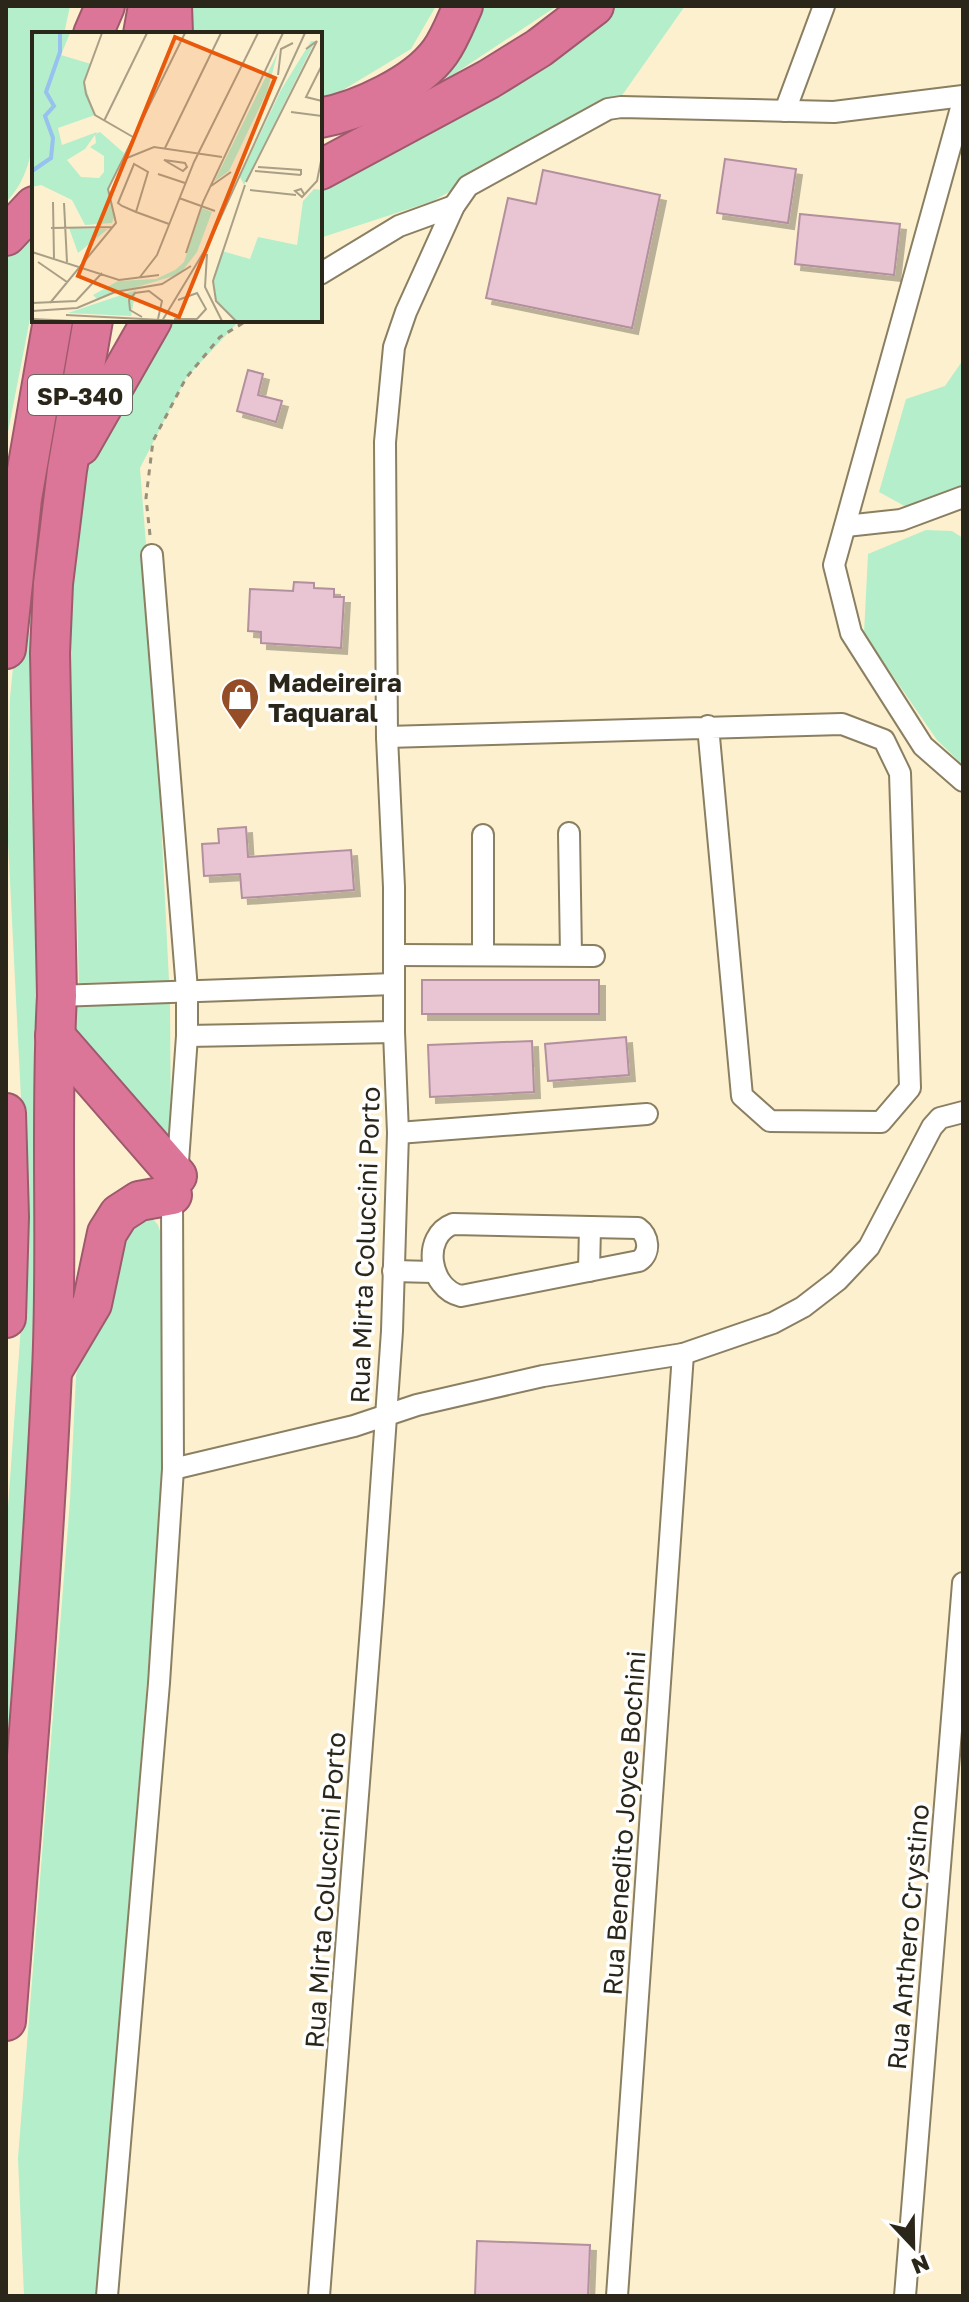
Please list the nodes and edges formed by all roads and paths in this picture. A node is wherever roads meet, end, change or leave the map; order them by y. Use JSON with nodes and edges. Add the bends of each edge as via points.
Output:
{"nodes":[{"id":1,"x":106,"y":6,"type":"edge"},
{"id":2,"x":148,"y":6,"type":"edge"},
{"id":3,"x":172,"y":6,"type":"edge"},
{"id":4,"x":463,"y":6,"type":"edge"},
{"id":5,"x":594,"y":6,"type":"edge"},
{"id":6,"x":824,"y":6,"type":"edge"},
{"id":7,"x":94,"y":32,"type":"edge"},
{"id":8,"x":102,"y":32,"type":"edge"},
{"id":9,"x":143,"y":32,"type":"edge"},
{"id":10,"x":173,"y":32,"type":"edge"},
{"id":11,"x":963,"y":98,"type":"edge"},
{"id":12,"x":785,"y":111,"type":"junction"},
{"id":13,"x":322,"y":117,"type":"edge"},
{"id":14,"x":322,"y":169,"type":"edge"},
{"id":15,"x":454,"y":206,"type":"junction"},
{"id":16,"x":32,"y":208,"type":"edge"},
{"id":17,"x":6,"y":236,"type":"edge"},
{"id":18,"x":322,"y":273,"type":"edge"},
{"id":19,"x":53,"y":322,"type":"edge"},
{"id":20,"x":93,"y":322,"type":"edge"},
{"id":21,"x":151,"y":322,"type":"edge"},
{"id":22,"x":245,"y":322,"type":"edge"},
{"id":23,"x":67,"y":470,"type":"junction"},
{"id":24,"x":963,"y":497,"type":"edge"},
{"id":25,"x":846,"y":526,"type":"junction"},
{"id":26,"x":152,"y":555,"type":"joint"},
{"id":27,"x":6,"y":649,"type":"edge"},
{"id":28,"x":708,"y":726,"type":"junction"},
{"id":29,"x":387,"y":737,"type":"junction"},
{"id":30,"x":963,"y":781,"type":"edge"},
{"id":31,"x":569,"y":833,"type":"dead end"},
{"id":32,"x":483,"y":835,"type":"dead end"},
{"id":33,"x":483,"y":954,"type":"junction"},
{"id":34,"x":394,"y":955,"type":"junction"},
{"id":35,"x":571,"y":955,"type":"junction"},
{"id":36,"x":594,"y":956,"type":"dead end"},
{"id":37,"x":394,"y":984,"type":"junction"},
{"id":38,"x":187,"y":990,"type":"junction"},
{"id":39,"x":57,"y":996,"type":"junction"},
{"id":40,"x":394,"y":1032,"type":"junction"},
{"id":41,"x":55,"y":1036,"type":"junction"},
{"id":42,"x":187,"y":1036,"type":"junction"},
{"id":43,"x":963,"y":1112,"type":"edge"},
{"id":44,"x":6,"y":1113,"type":"edge"},
{"id":45,"x":647,"y":1114,"type":"dead end"},
{"id":46,"x":398,"y":1133,"type":"junction"},
{"id":47,"x":174,"y":1185,"type":"junction"},
{"id":48,"x":590,"y":1227,"type":"junction"},
{"id":49,"x":393,"y":1271,"type":"junction"},
{"id":50,"x":589,"y":1271,"type":"junction"},
{"id":51,"x":433,"y":1272,"type":"junction"},
{"id":52,"x":6,"y":1318,"type":"edge"},
{"id":53,"x":683,"y":1354,"type":"junction"},
{"id":54,"x":52,"y":1371,"type":"junction"},
{"id":55,"x":386,"y":1416,"type":"junction"},
{"id":56,"x":173,"y":1469,"type":"junction"},
{"id":57,"x":963,"y":1583,"type":"edge"},
{"id":58,"x":6,"y":2021,"type":"edge"},
{"id":59,"x":107,"y":2296,"type":"edge"},
{"id":60,"x":319,"y":2296,"type":"edge"},
{"id":61,"x":617,"y":2296,"type":"edge"},
{"id":62,"x":905,"y":2296,"type":"edge"}],
"edges":[{"from":1,"to":7,"type":"highway"},
{"from":1,"to":8,"type":"highway"},
{"from":2,"to":9,"type":"highway"},
{"from":3,"to":10,"type":"highway"},
{"from":4,"to":13,"type":"highway","via":[[439,53],[418,73],[365,104]]},
{"from":5,"to":14,"type":"highway","via":[[489,79]]},
{"from":6,"to":12,"type":"street"},
{"from":11,"to":12,"type":"street","via":[[834,112]]},
{"from":11,"to":25,"type":"street"},
{"from":12,"to":15,"type":"street","via":[[608,109],[478,179]]},
{"from":15,"to":18,"type":"street","via":[[399,226]]},
{"from":15,"to":29,"type":"street","name":"Rua Mirta Coluccini Porto","via":[[406,312],[393,358],[385,442]]},
{"from":16,"to":17,"type":"highway"},
{"from":19,"to":27,"type":"highway","number":"SP-340","via":[[22,499]]},
{"from":20,"to":23,"type":"highway","number":"SP-340"},
{"from":21,"to":23,"type":"highway"},
{"from":22,"to":26,"type":"path","via":[[220,337],[186,378],[153,441],[146,498]]},
{"from":23,"to":39,"type":"highway","number":"SP-340","via":[[50,653]]},
{"from":24,"to":25,"type":"street","via":[[901,520]]},
{"from":25,"to":30,"type":"street","via":[[834,565],[851,633],[923,746]]},
{"from":26,"to":38,"type":"street"},
{"from":28,"to":28,"type":"street","via":[[742,1096],[770,1121],[881,1122],[910,1088],[900,773],[884,740],[842,724]]},
{"from":28,"to":29,"type":"street"},
{"from":29,"to":34,"type":"street","name":"Rua Mirta Coluccini Porto"},
{"from":31,"to":35,"type":"street"},
{"from":32,"to":33,"type":"street"},
{"from":33,"to":34,"type":"street"},
{"from":33,"to":35,"type":"street"},
{"from":34,"to":37,"type":"street","name":"Rua Mirta Coluccini Porto"},
{"from":35,"to":36,"type":"street"},
{"from":37,"to":38,"type":"street"},
{"from":37,"to":40,"type":"street","name":"Rua Mirta Coluccini Porto"},
{"from":38,"to":39,"type":"street"},
{"from":38,"to":42,"type":"street"},
{"from":39,"to":41,"type":"highway","number":"SP-340"},
{"from":40,"to":42,"type":"street"},
{"from":40,"to":46,"type":"street","name":"Rua Mirta Coluccini Porto"},
{"from":41,"to":47,"type":"highway"},
{"from":41,"to":54,"type":"highway","number":"SP-340"},
{"from":42,"to":47,"type":"street"},
{"from":43,"to":53,"type":"street","via":[[940,1118],[932,1127],[869,1247],[838,1280],[773,1323]]},
{"from":44,"to":52,"type":"highway"},
{"from":45,"to":46,"type":"street"},
{"from":46,"to":49,"type":"street","name":"Rua Mirta Coluccini Porto"},
{"from":47,"to":54,"type":"highway","via":[[119,1214],[107,1233],[92,1304]]},
{"from":47,"to":56,"type":"street"},
{"from":48,"to":50,"type":"street"},
{"from":48,"to":50,"type":"street","via":[[638,1228],[647,1239],[639,1261]]},
{"from":48,"to":51,"type":"street","via":[[453,1224],[435,1239]]},
{"from":49,"to":51,"type":"street"},
{"from":49,"to":55,"type":"street","name":"Rua Mirta Coluccini Porto"},
{"from":50,"to":51,"type":"street","via":[[461,1296],[444,1288]]},
{"from":53,"to":55,"type":"street","via":[[543,1376]]},
{"from":53,"to":61,"type":"street","name":"Rua Benedito Joyce Bochini"},
{"from":54,"to":58,"type":"highway","number":"SP-340"},
{"from":55,"to":56,"type":"street"},
{"from":55,"to":60,"type":"street","name":"Rua Mirta Coluccini Porto"},
{"from":56,"to":59,"type":"street"},
{"from":57,"to":62,"type":"street","name":"Rua Anthero Crystino"}]}
